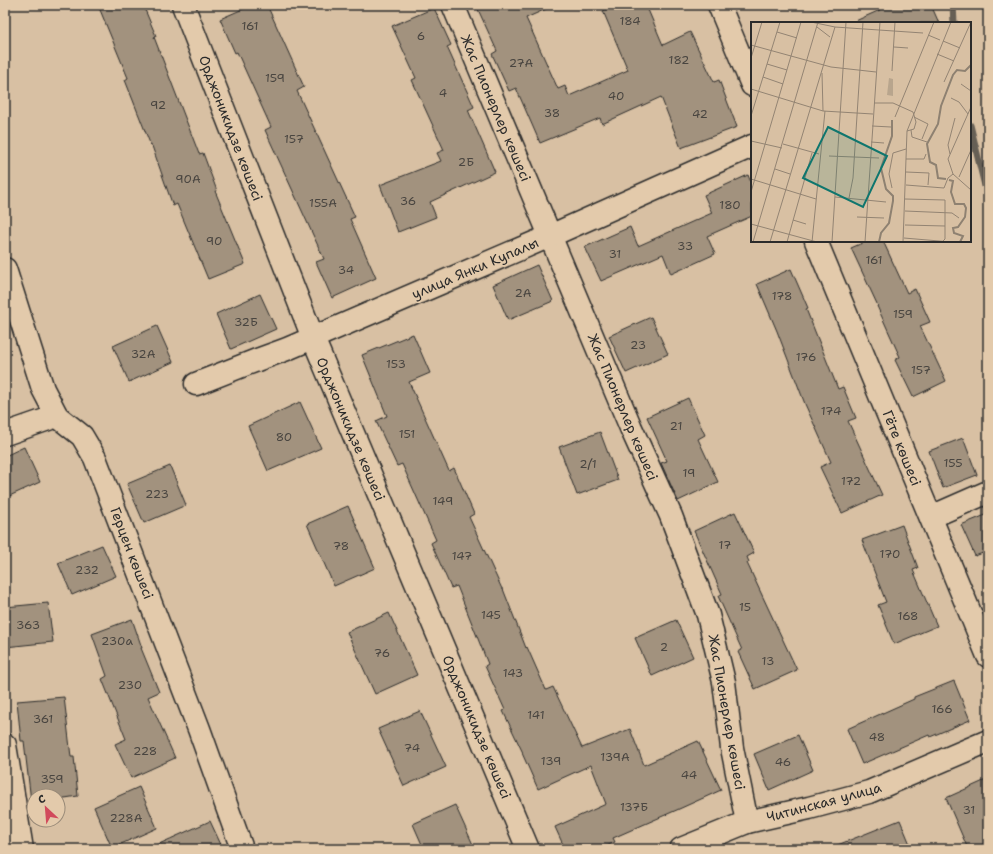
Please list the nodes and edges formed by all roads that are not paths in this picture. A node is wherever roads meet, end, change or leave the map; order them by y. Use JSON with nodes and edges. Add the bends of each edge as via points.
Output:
{"nodes":[{"id":1,"x":184,"y":5,"type":"edge"},
{"id":2,"x":453,"y":5,"type":"edge"},
{"id":3,"x":719,"y":5,"type":"edge"},
{"id":4,"x":751,"y":83,"type":"edge"},
{"id":5,"x":751,"y":146,"type":"edge"},
{"id":6,"x":550,"y":236,"type":"junction"},
{"id":7,"x":816,"y":242,"type":"edge"},
{"id":8,"x":5,"y":270,"type":"edge"},
{"id":9,"x":313,"y":338,"type":"junction"},
{"id":10,"x":196,"y":384,"type":"dead end"},
{"id":11,"x":57,"y":416,"type":"junction"},
{"id":12,"x":5,"y":434,"type":"edge"},
{"id":13,"x":988,"y":492,"type":"edge"},
{"id":14,"x":930,"y":517,"type":"junction"},
{"id":15,"x":988,"y":656,"type":"edge"},
{"id":16,"x":988,"y":741,"type":"edge"},
{"id":17,"x":5,"y":745,"type":"edge"},
{"id":18,"x":747,"y":822,"type":"junction"},
{"id":19,"x":22,"y":849,"type":"edge"},
{"id":20,"x":242,"y":849,"type":"edge"},
{"id":21,"x":528,"y":849,"type":"edge"},
{"id":22,"x":681,"y":849,"type":"edge"}],
"edges":[{"from":1,"to":9,"type":"street","name":"Орджоникидзе көшесі"},
{"from":2,"to":6,"type":"street","name":"Жас Пионерлер көшесі"},
{"from":3,"to":4,"type":"street"},
{"from":5,"to":6,"type":"street","name":"улица Янки Купалы"},
{"from":6,"to":9,"type":"street","name":"улица Янки Купалы"},
{"from":6,"to":18,"type":"street","name":"Жас Пионерлер көшесі","via":[[671,516],[708,615],[724,682],[732,748]]},
{"from":7,"to":14,"type":"street","name":"Гёте көшесі"},
{"from":8,"to":11,"type":"street","name":"Герцен көшесі","via":[[43,389]]},
{"from":9,"to":10,"type":"street","name":"улица Янки Купалы"},
{"from":9,"to":21,"type":"street","name":"Орджоникидзе көшесі"},
{"from":11,"to":12,"type":"street"},
{"from":11,"to":20,"type":"street","name":"Герцен көшесі","via":[[82,436],[95,458]]},
{"from":13,"to":14,"type":"street"},
{"from":14,"to":15,"type":"street","name":"Гёте көшесі"},
{"from":16,"to":18,"type":"street","name":"Читинская улица","via":[[869,792]]},
{"from":17,"to":19,"type":"street"},
{"from":18,"to":22,"type":"street","name":"Читинская улица"}]}
